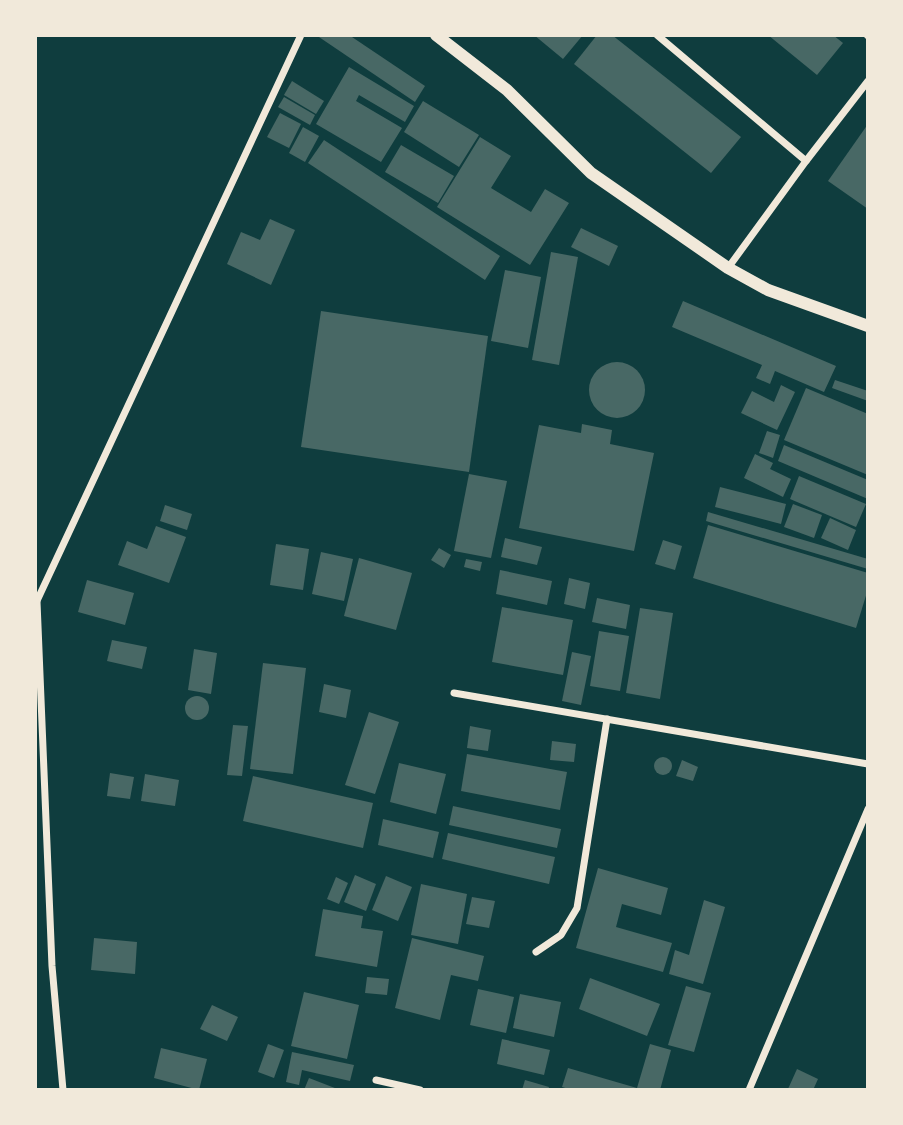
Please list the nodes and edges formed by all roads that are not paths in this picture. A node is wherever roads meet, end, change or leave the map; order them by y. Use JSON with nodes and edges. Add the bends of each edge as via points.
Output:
{"nodes":[{"id":1,"x":301,"y":35,"type":"edge"},
{"id":2,"x":436,"y":35,"type":"edge"},
{"id":3,"x":657,"y":35,"type":"edge"},
{"id":4,"x":868,"y":81,"type":"edge"},
{"id":5,"x":806,"y":161,"type":"junction"},
{"id":6,"x":728,"y":268,"type":"junction"},
{"id":7,"x":868,"y":326,"type":"edge"},
{"id":8,"x":36,"y":603,"type":"edge"},
{"id":9,"x":454,"y":693,"type":"dead end"},
{"id":10,"x":607,"y":719,"type":"junction"},
{"id":11,"x":868,"y":764,"type":"edge"},
{"id":12,"x":868,"y":809,"type":"edge"},
{"id":13,"x":536,"y":952,"type":"dead end"},
{"id":14,"x":376,"y":1080,"type":"dead end"},
{"id":15,"x":63,"y":1090,"type":"edge"},
{"id":16,"x":420,"y":1090,"type":"edge"},
{"id":17,"x":749,"y":1090,"type":"edge"}],
"edges":[{"from":1,"to":8,"type":"street"},
{"from":2,"to":6,"type":"street","via":[[507,90],[591,173]]},
{"from":3,"to":5,"type":"street"},
{"from":4,"to":5,"type":"street"},
{"from":5,"to":6,"type":"street"},
{"from":6,"to":7,"type":"street","via":[[768,290]]},
{"from":8,"to":15,"type":"street","via":[[52,966]]},
{"from":9,"to":10,"type":"street"},
{"from":10,"to":11,"type":"street"},
{"from":10,"to":13,"type":"street","via":[[577,908],[561,935]]},
{"from":12,"to":17,"type":"street"},
{"from":14,"to":16,"type":"street"}]}
